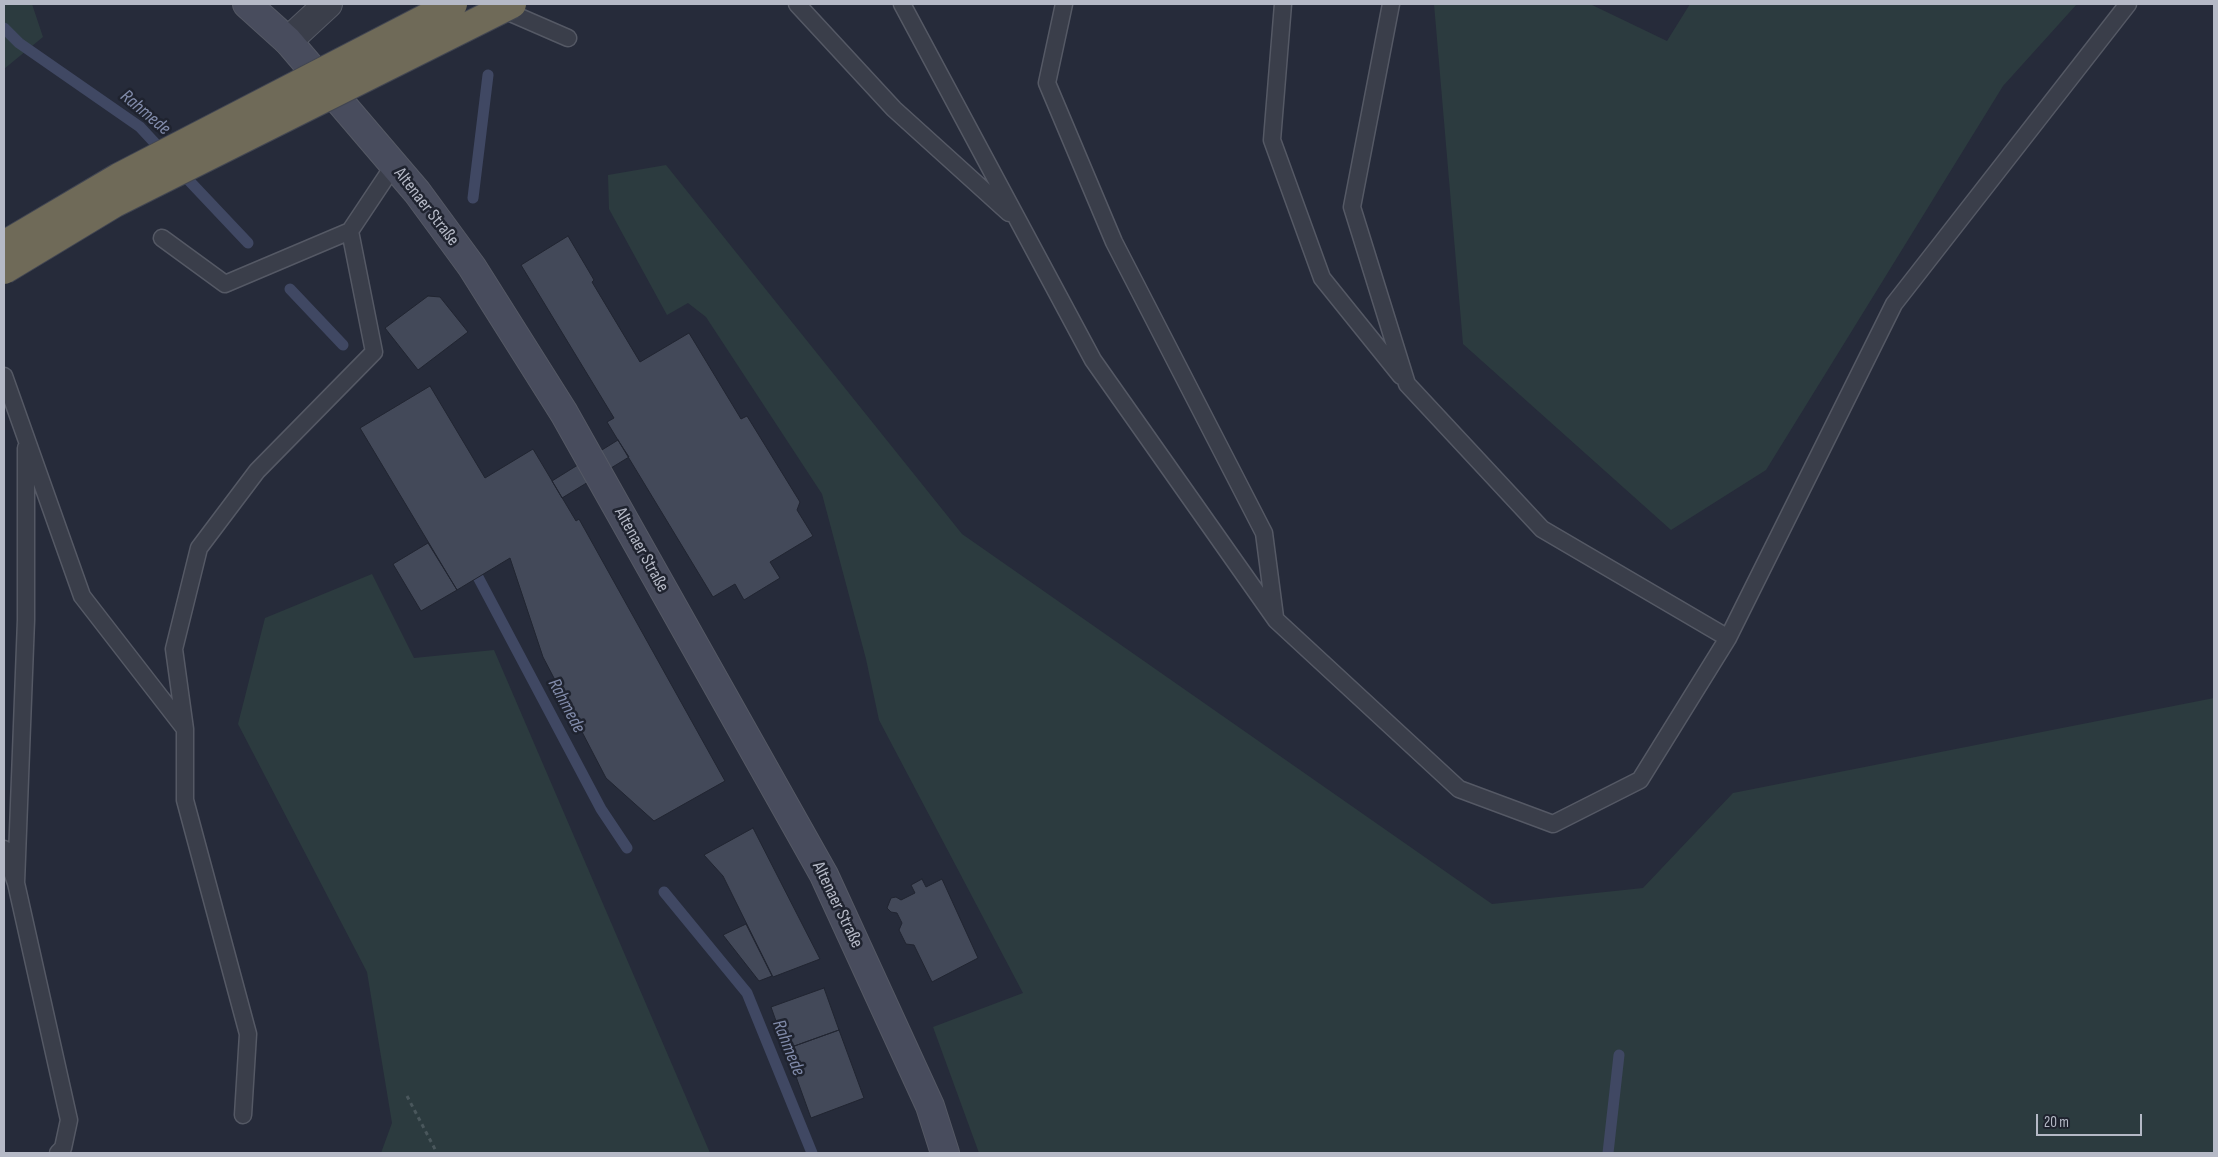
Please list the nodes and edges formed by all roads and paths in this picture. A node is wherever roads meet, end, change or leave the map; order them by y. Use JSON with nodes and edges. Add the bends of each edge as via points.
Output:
{"nodes":[{"id":1,"x":247,"y":4,"type":"edge"},
{"id":2,"x":328,"y":4,"type":"edge"},
{"id":3,"x":453,"y":4,"type":"edge"},
{"id":4,"x":490,"y":4,"type":"edge"},
{"id":5,"x":512,"y":4,"type":"edge"},
{"id":6,"x":797,"y":4,"type":"edge"},
{"id":7,"x":902,"y":4,"type":"edge"},
{"id":8,"x":1064,"y":4,"type":"edge"},
{"id":9,"x":1283,"y":4,"type":"edge"},
{"id":10,"x":1391,"y":4,"type":"edge"},
{"id":11,"x":2128,"y":4,"type":"edge"},
{"id":12,"x":568,"y":38,"type":"dead end"},
{"id":13,"x":288,"y":41,"type":"junction"},
{"id":14,"x":394,"y":165,"type":"junction"},
{"id":15,"x":1018,"y":221,"type":"junction"},
{"id":16,"x":350,"y":231,"type":"junction"},
{"id":17,"x":162,"y":238,"type":"dead end"},
{"id":18,"x":4,"y":245,"type":"edge"},
{"id":19,"x":4,"y":270,"type":"edge"},
{"id":20,"x":4,"y":376,"type":"edge"},
{"id":21,"x":1407,"y":384,"type":"junction"},
{"id":22,"x":26,"y":436,"type":"junction"},
{"id":23,"x":1276,"y":620,"type":"junction"},
{"id":24,"x":1728,"y":638,"type":"junction"},
{"id":25,"x":185,"y":729,"type":"junction"},
{"id":26,"x":4,"y":849,"type":"edge"},
{"id":27,"x":16,"y":883,"type":"junction"},
{"id":28,"x":406,"y":1096,"type":"dead end"},
{"id":29,"x":243,"y":1115,"type":"dead end"},
{"id":30,"x":58,"y":1153,"type":"edge"},
{"id":31,"x":437,"y":1153,"type":"edge"},
{"id":32,"x":945,"y":1153,"type":"edge"}],
"edges":[{"from":1,"to":13,"type":"main road","name":"Altenaer Straße"},
{"from":2,"to":13,"type":"street"},
{"from":3,"to":18,"type":"highway","bridge":true,"via":[[119,177]]},
{"from":4,"to":12,"type":"lane"},
{"from":5,"to":19,"type":"highway","bridge":true,"via":[[115,203]]},
{"from":6,"to":15,"type":"lane","via":[[894,109]]},
{"from":7,"to":15,"type":"lane"},
{"from":8,"to":23,"type":"lane","via":[[1047,83],[1114,242],[1264,533]]},
{"from":9,"to":21,"type":"lane","via":[[1272,140],[1322,278]]},
{"from":10,"to":21,"type":"lane","via":[[1352,206]]},
{"from":11,"to":24,"type":"lane","via":[[1894,304]]},
{"from":13,"to":14,"type":"main road","name":"Altenaer Straße"},
{"from":14,"to":16,"type":"lane"},
{"from":14,"to":32,"type":"main road","name":"Altenaer Straße","via":[[472,267],[564,413],[824,874],[930,1106]]},
{"from":15,"to":23,"type":"lane","via":[[1093,360]]},
{"from":16,"to":17,"type":"lane","via":[[225,284]]},
{"from":16,"to":25,"type":"lane","via":[[374,352],[257,471],[199,548],[174,649]]},
{"from":20,"to":22,"type":"lane"},
{"from":21,"to":24,"type":"lane","via":[[1542,529]]},
{"from":22,"to":25,"type":"lane","via":[[82,596]]},
{"from":22,"to":27,"type":"lane","via":[[26,620]]},
{"from":23,"to":24,"type":"lane","via":[[1459,789],[1554,824],[1640,780]]},
{"from":25,"to":29,"type":"lane","via":[[185,800],[248,1034]]},
{"from":26,"to":27,"type":"lane"},
{"from":27,"to":30,"type":"lane","via":[[69,1120],[63,1148]]},
{"from":28,"to":31,"type":"path"}]}
